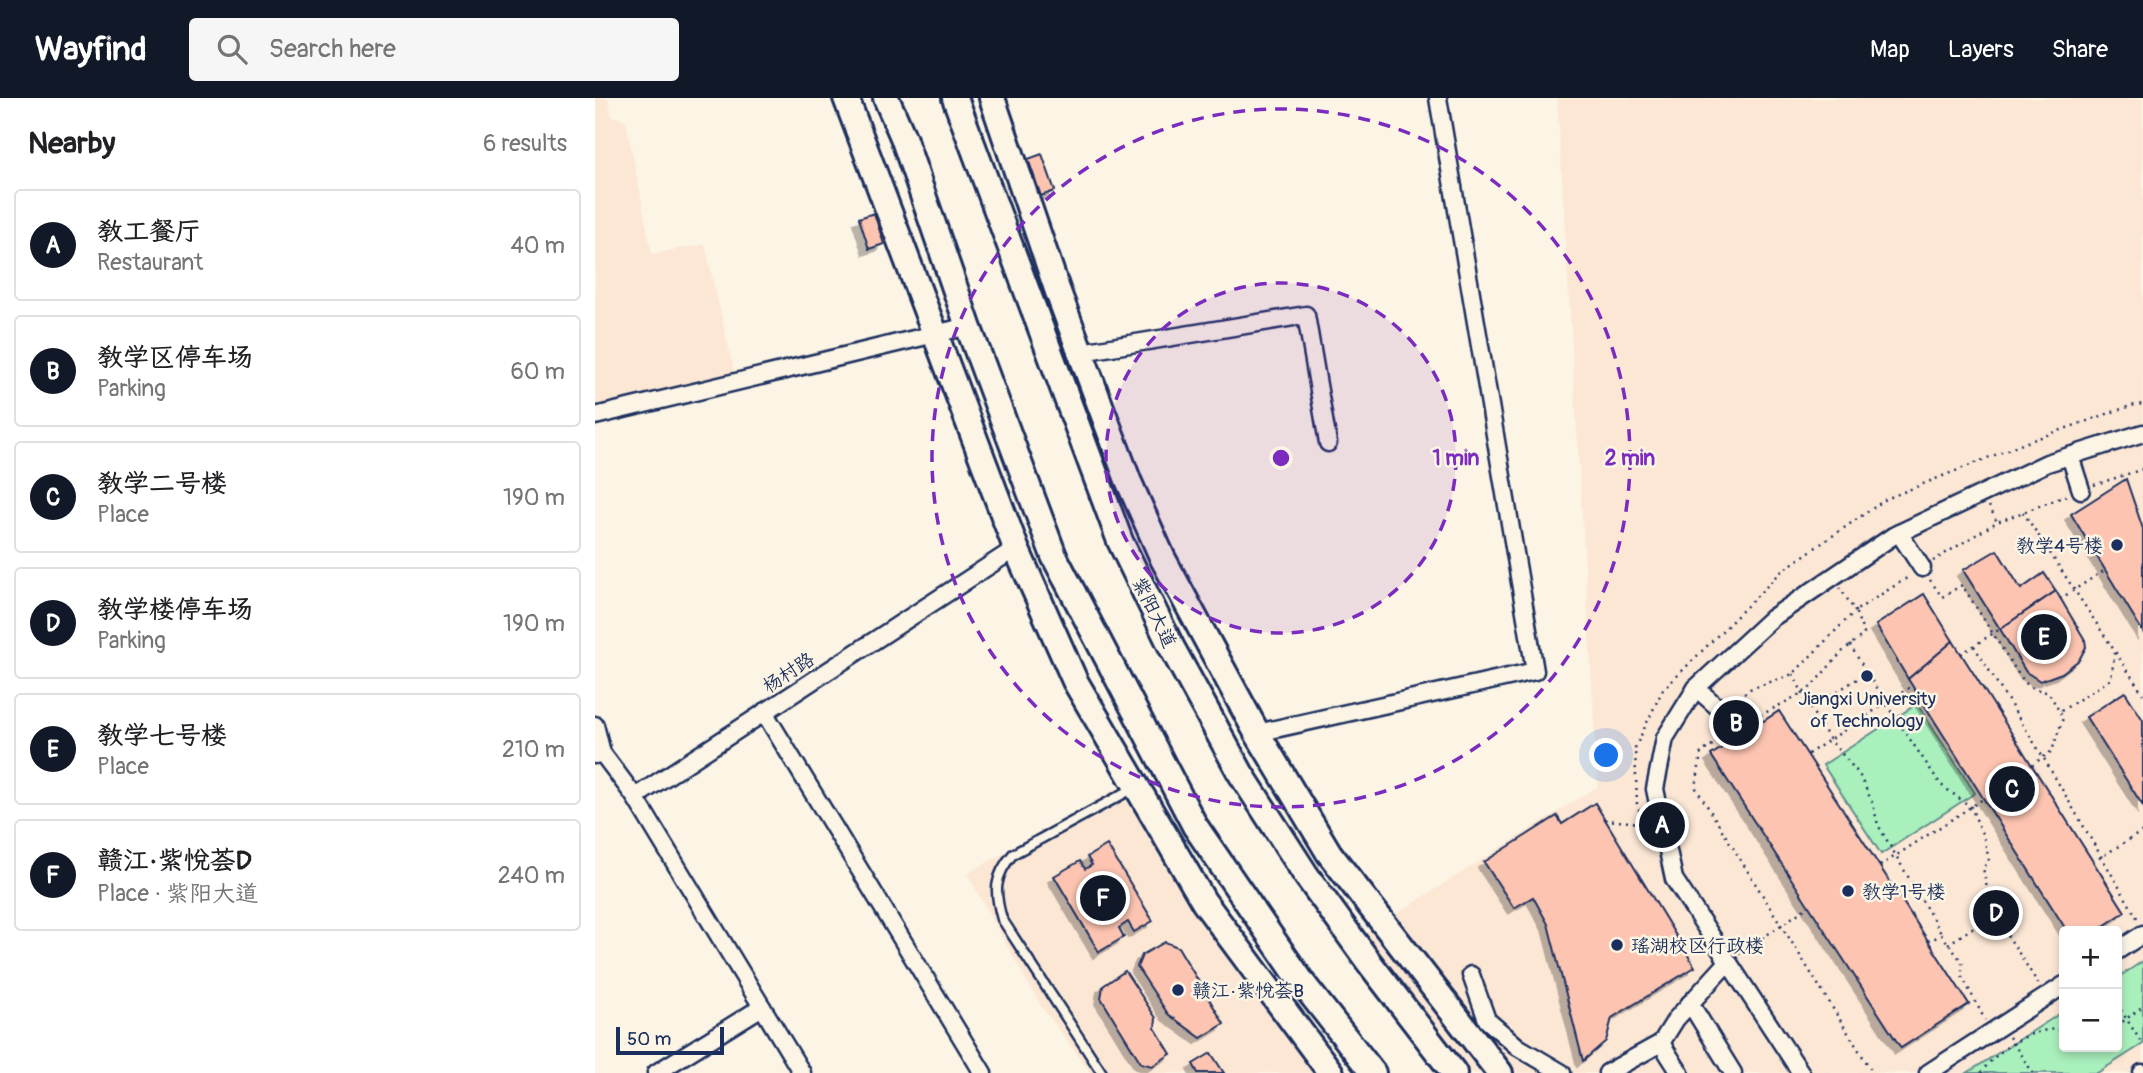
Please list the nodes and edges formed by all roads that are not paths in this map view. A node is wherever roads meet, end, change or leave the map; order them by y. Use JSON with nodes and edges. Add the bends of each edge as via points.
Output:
{"nodes":[{"id":1,"x":846,"y":98,"type":"edge"},
{"id":2,"x":886,"y":98,"type":"edge"},
{"id":3,"x":955,"y":98,"type":"edge"},
{"id":4,"x":992,"y":98,"type":"edge"},
{"id":5,"x":1438,"y":98,"type":"edge"},
{"id":6,"x":968,"y":326,"type":"junction"},
{"id":7,"x":935,"y":334,"type":"junction"},
{"id":8,"x":1081,"y":352,"type":"junction"},
{"id":9,"x":595,"y":416,"type":"edge"},
{"id":10,"x":2143,"y":433,"type":"edge"},
{"id":11,"x":1328,"y":443,"type":"dead end"},
{"id":12,"x":2070,"y":456,"type":"junction"},
{"id":13,"x":2081,"y":489,"type":"road end"},
{"id":14,"x":1899,"y":533,"type":"junction"},
{"id":15,"x":1016,"y":548,"type":"junction"},
{"id":16,"x":1922,"y":568,"type":"road end"},
{"id":17,"x":1696,"y":688,"type":"junction"},
{"id":18,"x":764,"y":712,"type":"junction"},
{"id":19,"x":595,"y":725,"type":"edge"},
{"id":20,"x":1736,"y":729,"type":"road end"},
{"id":21,"x":1257,"y":733,"type":"junction"},
{"id":22,"x":599,"y":754,"type":"edge"},
{"id":23,"x":1137,"y":787,"type":"junction"},
{"id":24,"x":635,"y":797,"type":"junction"},
{"id":25,"x":2143,"y":934,"type":"edge"},
{"id":26,"x":2122,"y":948,"type":"edge"},
{"id":27,"x":1728,"y":962,"type":"junction"},
{"id":28,"x":1471,"y":975,"type":"dead end"},
{"id":29,"x":2059,"y":988,"type":"edge"},
{"id":30,"x":1690,"y":1003,"type":"junction"},
{"id":31,"x":762,"y":1007,"type":"junction"},
{"id":32,"x":1661,"y":1043,"type":"junction"},
{"id":33,"x":656,"y":1073,"type":"edge"},
{"id":34,"x":802,"y":1073,"type":"edge"},
{"id":35,"x":983,"y":1073,"type":"edge"},
{"id":36,"x":1102,"y":1073,"type":"edge"},
{"id":37,"x":1331,"y":1073,"type":"edge"},
{"id":38,"x":1373,"y":1073,"type":"edge"},
{"id":39,"x":1454,"y":1073,"type":"edge"},
{"id":40,"x":1500,"y":1073,"type":"edge"},
{"id":41,"x":1562,"y":1073,"type":"edge"},
{"id":42,"x":1607,"y":1073,"type":"edge"},
{"id":43,"x":1680,"y":1073,"type":"edge"},
{"id":44,"x":1733,"y":1073,"type":"edge"},
{"id":45,"x":1801,"y":1073,"type":"edge"},
{"id":46,"x":1928,"y":1073,"type":"edge"}],
"edges":[{"from":1,"to":7,"type":"main road"},
{"from":2,"to":6,"type":"main road"},
{"from":3,"to":39,"type":"main road","name":"紫阳大道","via":[[1120,541],[1172,648],[1241,774],[1306,875]]},
{"from":4,"to":8,"type":"main road"},
{"from":5,"to":21,"type":"street","via":[[1535,671]]},
{"from":6,"to":7,"type":"street"},
{"from":6,"to":38,"type":"main road","via":[[1054,556],[1195,826],[1304,985]]},
{"from":7,"to":9,"type":"street"},
{"from":7,"to":15,"type":"main road"},
{"from":8,"to":11,"type":"street","via":[[1306,315]]},
{"from":8,"to":21,"type":"main road","via":[[1163,559]]},
{"from":10,"to":12,"type":"street"},
{"from":12,"to":13,"type":"street"},
{"from":12,"to":14,"type":"street"},
{"from":14,"to":16,"type":"street"},
{"from":14,"to":17,"type":"street","via":[[1772,618]]},
{"from":15,"to":18,"type":"street","name":"杨村路"},
{"from":15,"to":23,"type":"main road","via":[[1075,681]]},
{"from":17,"to":20,"type":"street"},
{"from":17,"to":27,"type":"street","via":[[1665,738],[1655,789],[1674,879]]},
{"from":18,"to":24,"type":"street","name":"杨村路"},
{"from":18,"to":35,"type":"street"},
{"from":19,"to":22,"type":"street"},
{"from":21,"to":40,"type":"main road","via":[[1329,853]]},
{"from":22,"to":24,"type":"street"},
{"from":23,"to":36,"type":"lane","via":[[1013,854],[1000,870],[997,887],[1002,919]]},
{"from":23,"to":37,"type":"main road","via":[[1204,902]]},
{"from":24,"to":31,"type":"street"},
{"from":25,"to":26,"type":"street"},
{"from":27,"to":30,"type":"street"},
{"from":27,"to":45,"type":"street"},
{"from":28,"to":41,"type":"street","via":[[1487,1020],[1518,1047]]},
{"from":29,"to":46,"type":"street"},
{"from":30,"to":32,"type":"street"},
{"from":30,"to":44,"type":"street"},
{"from":31,"to":33,"type":"street"},
{"from":31,"to":34,"type":"street"},
{"from":32,"to":42,"type":"street"},
{"from":32,"to":43,"type":"street"}]}
